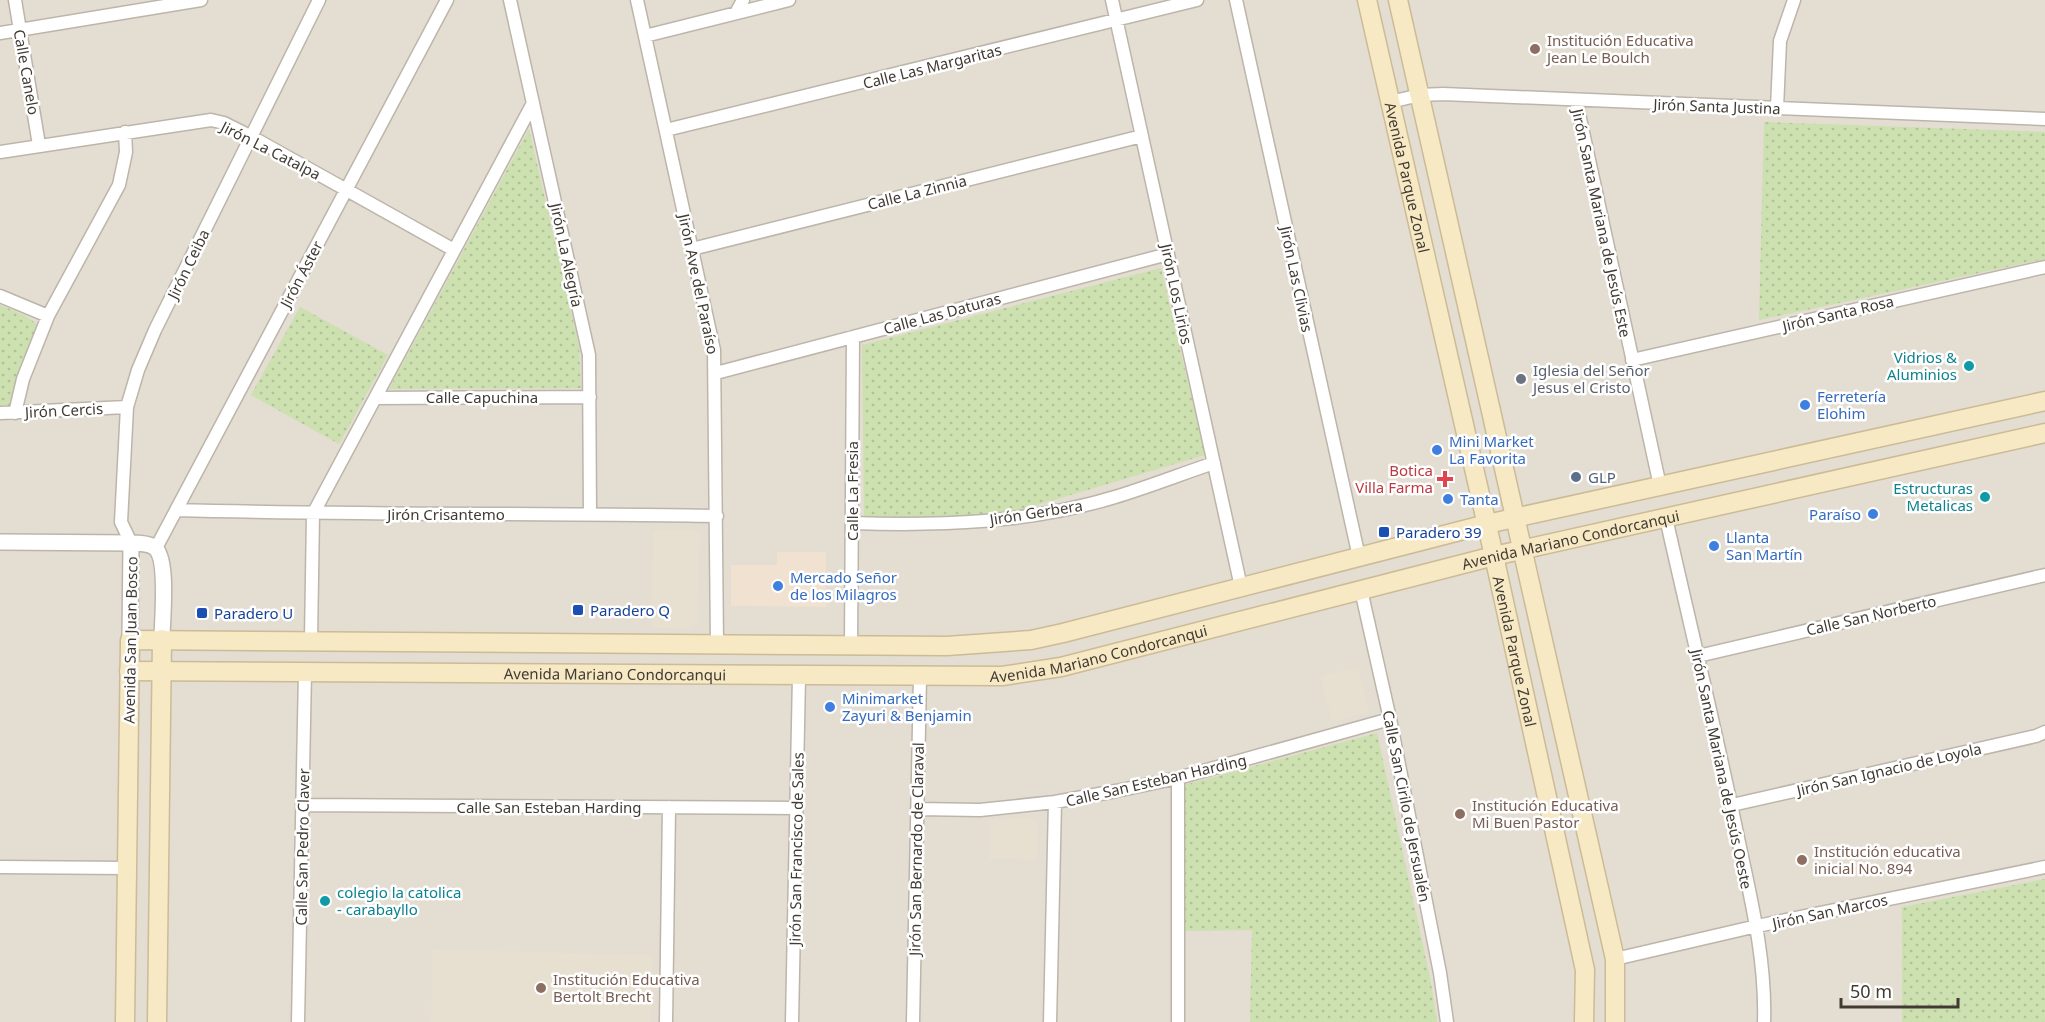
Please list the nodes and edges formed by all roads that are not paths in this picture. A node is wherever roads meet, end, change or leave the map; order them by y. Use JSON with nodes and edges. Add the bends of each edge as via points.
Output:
{"nodes":[{"id":1,"x":15,"y":0,"type":"edge"},
{"id":2,"x":201,"y":0,"type":"edge"},
{"id":3,"x":447,"y":0,"type":"edge"},
{"id":4,"x":510,"y":0,"type":"edge"},
{"id":5,"x":637,"y":0,"type":"edge"},
{"id":6,"x":743,"y":0,"type":"edge"},
{"id":7,"x":789,"y":0,"type":"edge"},
{"id":8,"x":1112,"y":0,"type":"edge"},
{"id":9,"x":1197,"y":0,"type":"edge"},
{"id":10,"x":1236,"y":0,"type":"edge"},
{"id":11,"x":1367,"y":0,"type":"edge"},
{"id":12,"x":1398,"y":0,"type":"edge"},
{"id":13,"x":1794,"y":0,"type":"edge"},
{"id":14,"x":316,"y":1,"type":"edge"},
{"id":15,"x":736,"y":14,"type":"junction"},
{"id":16,"x":1117,"y":21,"type":"junction"},
{"id":17,"x":20,"y":29,"type":"junction"},
{"id":18,"x":0,"y":33,"type":"edge"},
{"id":19,"x":645,"y":36,"type":"junction"},
{"id":20,"x":1420,"y":94,"type":"junction"},
{"id":21,"x":1576,"y":100,"type":"junction"},
{"id":22,"x":1390,"y":102,"type":"junction"},
{"id":23,"x":533,"y":103,"type":"junction"},
{"id":24,"x":1777,"y":108,"type":"junction"},
{"id":25,"x":2045,"y":119,"type":"edge"},
{"id":26,"x":666,"y":130,"type":"junction"},
{"id":27,"x":124,"y":132,"type":"junction"},
{"id":28,"x":250,"y":136,"type":"junction"},
{"id":29,"x":1142,"y":136,"type":"junction"},
{"id":30,"x":39,"y":145,"type":"junction"},
{"id":31,"x":0,"y":152,"type":"edge"},
{"id":32,"x":346,"y":189,"type":"junction"},
{"id":33,"x":692,"y":249,"type":"junction"},
{"id":34,"x":454,"y":250,"type":"junction"},
{"id":35,"x":1168,"y":254,"type":"junction"},
{"id":36,"x":2045,"y":267,"type":"edge"},
{"id":37,"x":0,"y":296,"type":"edge"},
{"id":38,"x":48,"y":316,"type":"junction"},
{"id":39,"x":853,"y":337,"type":"junction"},
{"id":40,"x":1632,"y":360,"type":"junction"},
{"id":41,"x":716,"y":373,"type":"junction"},
{"id":42,"x":590,"y":397,"type":"junction"},
{"id":43,"x":375,"y":398,"type":"junction"},
{"id":44,"x":2045,"y":401,"type":"edge"},
{"id":45,"x":127,"y":407,"type":"junction"},
{"id":46,"x":0,"y":413,"type":"edge"},
{"id":47,"x":15,"y":413,"type":"junction"},
{"id":48,"x":2045,"y":433,"type":"edge"},
{"id":49,"x":1214,"y":463,"type":"junction"},
{"id":50,"x":1660,"y":486,"type":"junction"},
{"id":51,"x":1633,"y":492,"type":"junction"},
{"id":52,"x":176,"y":510,"type":"junction"},
{"id":53,"x":313,"y":514,"type":"junction"},
{"id":54,"x":590,"y":514,"type":"junction"},
{"id":55,"x":717,"y":516,"type":"junction"},
{"id":56,"x":1516,"y":518,"type":"junction"},
{"id":57,"x":1666,"y":518,"type":"junction"},
{"id":58,"x":852,"y":522,"type":"junction"},
{"id":59,"x":1640,"y":524,"type":"junction"},
{"id":60,"x":1487,"y":525,"type":"junction"},
{"id":61,"x":0,"y":542,"type":"edge"},
{"id":62,"x":131,"y":543,"type":"junction"},
{"id":63,"x":156,"y":548,"type":"junction"},
{"id":64,"x":1523,"y":550,"type":"junction"},
{"id":65,"x":1494,"y":556,"type":"junction"},
{"id":66,"x":1359,"y":557,"type":"junction"},
{"id":67,"x":2045,"y":575,"type":"edge"},
{"id":68,"x":1241,"y":587,"type":"junction"},
{"id":69,"x":1361,"y":590,"type":"junction"},
{"id":70,"x":1532,"y":590,"type":"junction"},
{"id":71,"x":1503,"y":597,"type":"junction"},
{"id":72,"x":162,"y":639,"type":"junction"},
{"id":73,"x":130,"y":640,"type":"junction"},
{"id":74,"x":311,"y":640,"type":"junction"},
{"id":75,"x":639,"y":643,"type":"junction"},
{"id":76,"x":999,"y":643,"type":"junction"},
{"id":77,"x":717,"y":644,"type":"junction"},
{"id":78,"x":851,"y":645,"type":"junction"},
{"id":79,"x":1698,"y":656,"type":"junction"},
{"id":80,"x":129,"y":671,"type":"junction"},
{"id":81,"x":162,"y":672,"type":"junction"},
{"id":82,"x":305,"y":672,"type":"junction"},
{"id":83,"x":640,"y":674,"type":"junction"},
{"id":84,"x":799,"y":676,"type":"junction"},
{"id":85,"x":1002,"y":676,"type":"junction"},
{"id":86,"x":920,"y":677,"type":"junction"},
{"id":87,"x":1390,"y":719,"type":"junction"},
{"id":88,"x":2045,"y":732,"type":"edge"},
{"id":89,"x":1178,"y":778,"type":"junction"},
{"id":90,"x":1055,"y":802,"type":"junction"},
{"id":91,"x":302,"y":805,"type":"junction"},
{"id":92,"x":1732,"y":805,"type":"junction"},
{"id":93,"x":669,"y":807,"type":"junction"},
{"id":94,"x":796,"y":808,"type":"junction"},
{"id":95,"x":917,"y":809,"type":"junction"},
{"id":96,"x":0,"y":867,"type":"edge"},
{"id":97,"x":2045,"y":867,"type":"edge"},
{"id":98,"x":127,"y":868,"type":"junction"},
{"id":99,"x":1756,"y":927,"type":"junction"},
{"id":100,"x":1615,"y":959,"type":"junction"},
{"id":101,"x":125,"y":1022,"type":"edge"},
{"id":102,"x":157,"y":1022,"type":"edge"},
{"id":103,"x":298,"y":1022,"type":"edge"},
{"id":104,"x":666,"y":1022,"type":"edge"},
{"id":105,"x":792,"y":1022,"type":"edge"},
{"id":106,"x":913,"y":1022,"type":"edge"},
{"id":107,"x":1050,"y":1022,"type":"edge"},
{"id":108,"x":1178,"y":1022,"type":"edge"},
{"id":109,"x":1447,"y":1022,"type":"edge"},
{"id":110,"x":1584,"y":1022,"type":"edge"},
{"id":111,"x":1615,"y":1022,"type":"edge"},
{"id":112,"x":1764,"y":1022,"type":"edge"}],
"edges":[{"from":1,"to":17,"type":"street","name":"Calle Canelo"},
{"from":2,"to":17,"type":"street"},
{"from":3,"to":32,"type":"street","name":"Jirón Áster"},
{"from":4,"to":23,"type":"street","name":"Jirón La Alegría"},
{"from":5,"to":19,"type":"street","name":"Jirón Ave del Paraíso"},
{"from":6,"to":15,"type":"street"},
{"from":7,"to":15,"type":"street"},
{"from":8,"to":16,"type":"street","name":"Jirón Los Lirios"},
{"from":9,"to":16,"type":"street","name":"Calle Las Margaritas"},
{"from":10,"to":66,"type":"street","name":"Jirón Las Clivias"},
{"from":11,"to":22,"type":"main road","name":"Avenida Parque Zonal"},
{"from":12,"to":20,"type":"main road","name":"Avenida Parque Zonal"},
{"from":13,"to":24,"type":"street","via":[[1780,41]]},
{"from":14,"to":28,"type":"street","name":"Jirón Ceiba"},
{"from":15,"to":19,"type":"street"},
{"from":16,"to":26,"type":"street","name":"Calle Las Margaritas"},
{"from":16,"to":29,"type":"street","name":"Jirón Los Lirios"},
{"from":17,"to":18,"type":"street"},
{"from":17,"to":30,"type":"street","name":"Calle Canelo"},
{"from":19,"to":26,"type":"street","name":"Jirón Ave del Paraíso"},
{"from":20,"to":21,"type":"street","name":"Jirón Santa Justina"},
{"from":20,"to":22,"type":"street","name":"Jirón Santa Justina"},
{"from":20,"to":56,"type":"main road","name":"Avenida Parque Zonal"},
{"from":21,"to":24,"type":"street","name":"Jirón Santa Justina"},
{"from":21,"to":40,"type":"street","name":"Jirón Santa Mariana de Jesús Este"},
{"from":22,"to":60,"type":"main road","name":"Avenida Parque Zonal"},
{"from":23,"to":34,"type":"street"},
{"from":23,"to":42,"type":"street","name":"Jirón La Alegría","via":[[589,355]]},
{"from":24,"to":25,"type":"street","name":"Jirón Santa Justina"},
{"from":26,"to":33,"type":"street","name":"Jirón Ave del Paraíso"},
{"from":27,"to":28,"type":"street","name":"Jirón La Catalpa","via":[[211,120]]},
{"from":27,"to":30,"type":"street","name":"Jirón La Catalpa"},
{"from":27,"to":38,"type":"street","via":[[126,152],[119,185]]},
{"from":28,"to":32,"type":"street","name":"Jirón La Catalpa"},
{"from":28,"to":45,"type":"street","name":"Jirón Ceiba","via":[[145,352]]},
{"from":29,"to":33,"type":"street","name":"Calle La Zinnia"},
{"from":29,"to":35,"type":"street","name":"Jirón Los Lirios"},
{"from":30,"to":31,"type":"street","name":"Jirón La Catalpa"},
{"from":32,"to":34,"type":"street","name":"Jirón La Catalpa"},
{"from":32,"to":52,"type":"street","name":"Jirón Áster"},
{"from":33,"to":41,"type":"street","name":"Jirón Ave del Paraíso"},
{"from":34,"to":43,"type":"street"},
{"from":35,"to":39,"type":"street","name":"Calle Las Daturas"},
{"from":35,"to":49,"type":"street","name":"Jirón Los Lirios"},
{"from":36,"to":40,"type":"street","name":"Jirón Santa Rosa"},
{"from":37,"to":38,"type":"street"},
{"from":38,"to":47,"type":"street"},
{"from":39,"to":41,"type":"street","name":"Calle Las Daturas"},
{"from":39,"to":58,"type":"street","name":"Calle La Fresia"},
{"from":40,"to":50,"type":"street","name":"Jirón Santa Mariana de Jesús Este"},
{"from":41,"to":55,"type":"street","name":"Jirón Ave del Paraíso"},
{"from":42,"to":43,"type":"street","name":"Calle Capuchina"},
{"from":42,"to":54,"type":"street","name":"Jirón La Alegría"},
{"from":43,"to":53,"type":"street"},
{"from":44,"to":50,"type":"main road","name":"Avenida Mariano Condorcanqui"},
{"from":45,"to":47,"type":"street","name":"Jirón Cercis"},
{"from":45,"to":62,"type":"street","name":"Jirón Ceiba","via":[[121,522]]},
{"from":46,"to":47,"type":"street","name":"Jirón Cercis"},
{"from":48,"to":57,"type":"main road","name":"Avenida Mariano Condorcanqui"},
{"from":49,"to":58,"type":"street","name":"Jirón Gerbera","via":[[1114,498],[1018,517],[935,524]]},
{"from":49,"to":68,"type":"street","name":"Jirón Los Lirios"},
{"from":50,"to":51,"type":"main road","name":"Avenida Mariano Condorcanqui"},
{"from":51,"to":56,"type":"main road","name":"Avenida Mariano Condorcanqui"},
{"from":51,"to":59,"type":"main road"},
{"from":52,"to":53,"type":"street","name":"Jirón Crisantemo"},
{"from":52,"to":63,"type":"street","name":"Jirón Áster"},
{"from":53,"to":54,"type":"street","name":"Jirón Crisantemo"},
{"from":53,"to":74,"type":"street"},
{"from":54,"to":55,"type":"street","name":"Jirón Crisantemo"},
{"from":55,"to":77,"type":"street","name":"Jirón Ave del Paraíso"},
{"from":56,"to":60,"type":"main road","name":"Avenida Mariano Condorcanqui"},
{"from":56,"to":64,"type":"main road","name":"Avenida Parque Zonal"},
{"from":57,"to":59,"type":"main road","name":"Avenida Mariano Condorcanqui"},
{"from":57,"to":79,"type":"street","name":"Jirón Santa Mariana de Jesús Oeste"},
{"from":58,"to":78,"type":"street","name":"Calle La Fresia"},
{"from":59,"to":64,"type":"main road","name":"Avenida Mariano Condorcanqui"},
{"from":60,"to":65,"type":"main road","name":"Avenida Parque Zonal"},
{"from":60,"to":66,"type":"main road","name":"Avenida Mariano Condorcanqui"},
{"from":61,"to":62,"type":"street"},
{"from":62,"to":63,"type":"street","name":"Avenida San Juan Bosco"},
{"from":62,"to":73,"type":"street","name":"Avenida San Juan Bosco"},
{"from":63,"to":72,"type":"street","name":"Avenida San Juan Bosco","via":[[163,566]]},
{"from":64,"to":65,"type":"main road","name":"Avenida Mariano Condorcanqui"},
{"from":64,"to":70,"type":"main road","name":"Avenida Parque Zonal"},
{"from":65,"to":69,"type":"main road","name":"Avenida Mariano Condorcanqui"},
{"from":65,"to":71,"type":"main road","name":"Avenida Parque Zonal"},
{"from":66,"to":68,"type":"main road","name":"Avenida Mariano Condorcanqui"},
{"from":67,"to":79,"type":"street","name":"Calle San Norberto"},
{"from":68,"to":76,"type":"main road","name":"Avenida Mariano Condorcanqui","via":[[1063,633]]},
{"from":69,"to":85,"type":"main road","name":"Avenida Mariano Condorcanqui","via":[[1062,667]]},
{"from":69,"to":87,"type":"street","name":"Calle San Cirilo de Jersualén"},
{"from":70,"to":71,"type":"main road"},
{"from":70,"to":100,"type":"main road","name":"Avenida Parque Zonal"},
{"from":71,"to":110,"type":"main road","name":"Avenida Parque Zonal","via":[[1585,970]]},
{"from":72,"to":73,"type":"main road","name":"Avenida Mariano Condorcanqui"},
{"from":72,"to":74,"type":"main road","name":"Avenida Mariano Condorcanqui"},
{"from":72,"to":81,"type":"main road","name":"Avenida San Juan Bosco"},
{"from":73,"to":80,"type":"main road","name":"Avenida San Juan Bosco"},
{"from":74,"to":75,"type":"main road","name":"Avenida Mariano Condorcanqui"},
{"from":75,"to":77,"type":"main road","name":"Avenida Mariano Condorcanqui"},
{"from":75,"to":83,"type":"main road"},
{"from":76,"to":78,"type":"main road","name":"Avenida Mariano Condorcanqui"},
{"from":76,"to":85,"type":"main road"},
{"from":77,"to":78,"type":"main road","name":"Avenida Mariano Condorcanqui"},
{"from":79,"to":92,"type":"street","name":"Jirón Santa Mariana de Jesús Oeste"},
{"from":80,"to":81,"type":"main road","name":"Avenida Mariano Condorcanqui"},
{"from":80,"to":98,"type":"main road","name":"Avenida San Juan Bosco"},
{"from":81,"to":82,"type":"main road","name":"Avenida Mariano Condorcanqui"},
{"from":81,"to":102,"type":"main road","name":"Avenida San Juan Bosco"},
{"from":82,"to":83,"type":"main road","name":"Avenida Mariano Condorcanqui"},
{"from":82,"to":91,"type":"street","name":"Calle San Pedro Claver"},
{"from":83,"to":84,"type":"main road","name":"Avenida Mariano Condorcanqui"},
{"from":84,"to":86,"type":"main road","name":"Avenida Mariano Condorcanqui"},
{"from":84,"to":94,"type":"street","name":"Jirón San Francisco de Sales"},
{"from":85,"to":86,"type":"main road","name":"Avenida Mariano Condorcanqui"},
{"from":86,"to":95,"type":"street","name":"Jirón San Bernardo de Claraval"},
{"from":87,"to":89,"type":"street","name":"Calle San Esteban Harding"},
{"from":87,"to":109,"type":"street","name":"Calle San Cirilo de Jersualén"},
{"from":88,"to":92,"type":"street","name":"Jirón San Ignacio de Loyola"},
{"from":89,"to":90,"type":"street","name":"Calle San Esteban Harding"},
{"from":89,"to":108,"type":"street"},
{"from":90,"to":95,"type":"street","name":"Calle San Esteban Harding","via":[[980,810]]},
{"from":90,"to":107,"type":"street"},
{"from":91,"to":93,"type":"street","name":"Calle San Esteban Harding"},
{"from":91,"to":103,"type":"street","name":"Calle San Pedro Claver"},
{"from":92,"to":99,"type":"street","name":"Jirón Santa Mariana de Jesús Oeste"},
{"from":93,"to":94,"type":"street","name":"Calle San Esteban Harding"},
{"from":93,"to":104,"type":"street"},
{"from":94,"to":105,"type":"street","name":"Jirón San Francisco de Sales"},
{"from":95,"to":106,"type":"street","name":"Jirón San Bernardo de Claraval"},
{"from":96,"to":98,"type":"street"},
{"from":97,"to":99,"type":"street","name":"Jirón San Marcos"},
{"from":98,"to":101,"type":"main road","name":"Avenida San Juan Bosco"},
{"from":99,"to":100,"type":"street","name":"Jirón San Marcos"},
{"from":99,"to":112,"type":"street","name":"Jirón Santa Mariana de Jesús Oeste","via":[[1765,988]]},
{"from":100,"to":111,"type":"main road","name":"Avenida Parque Zonal"}]}
